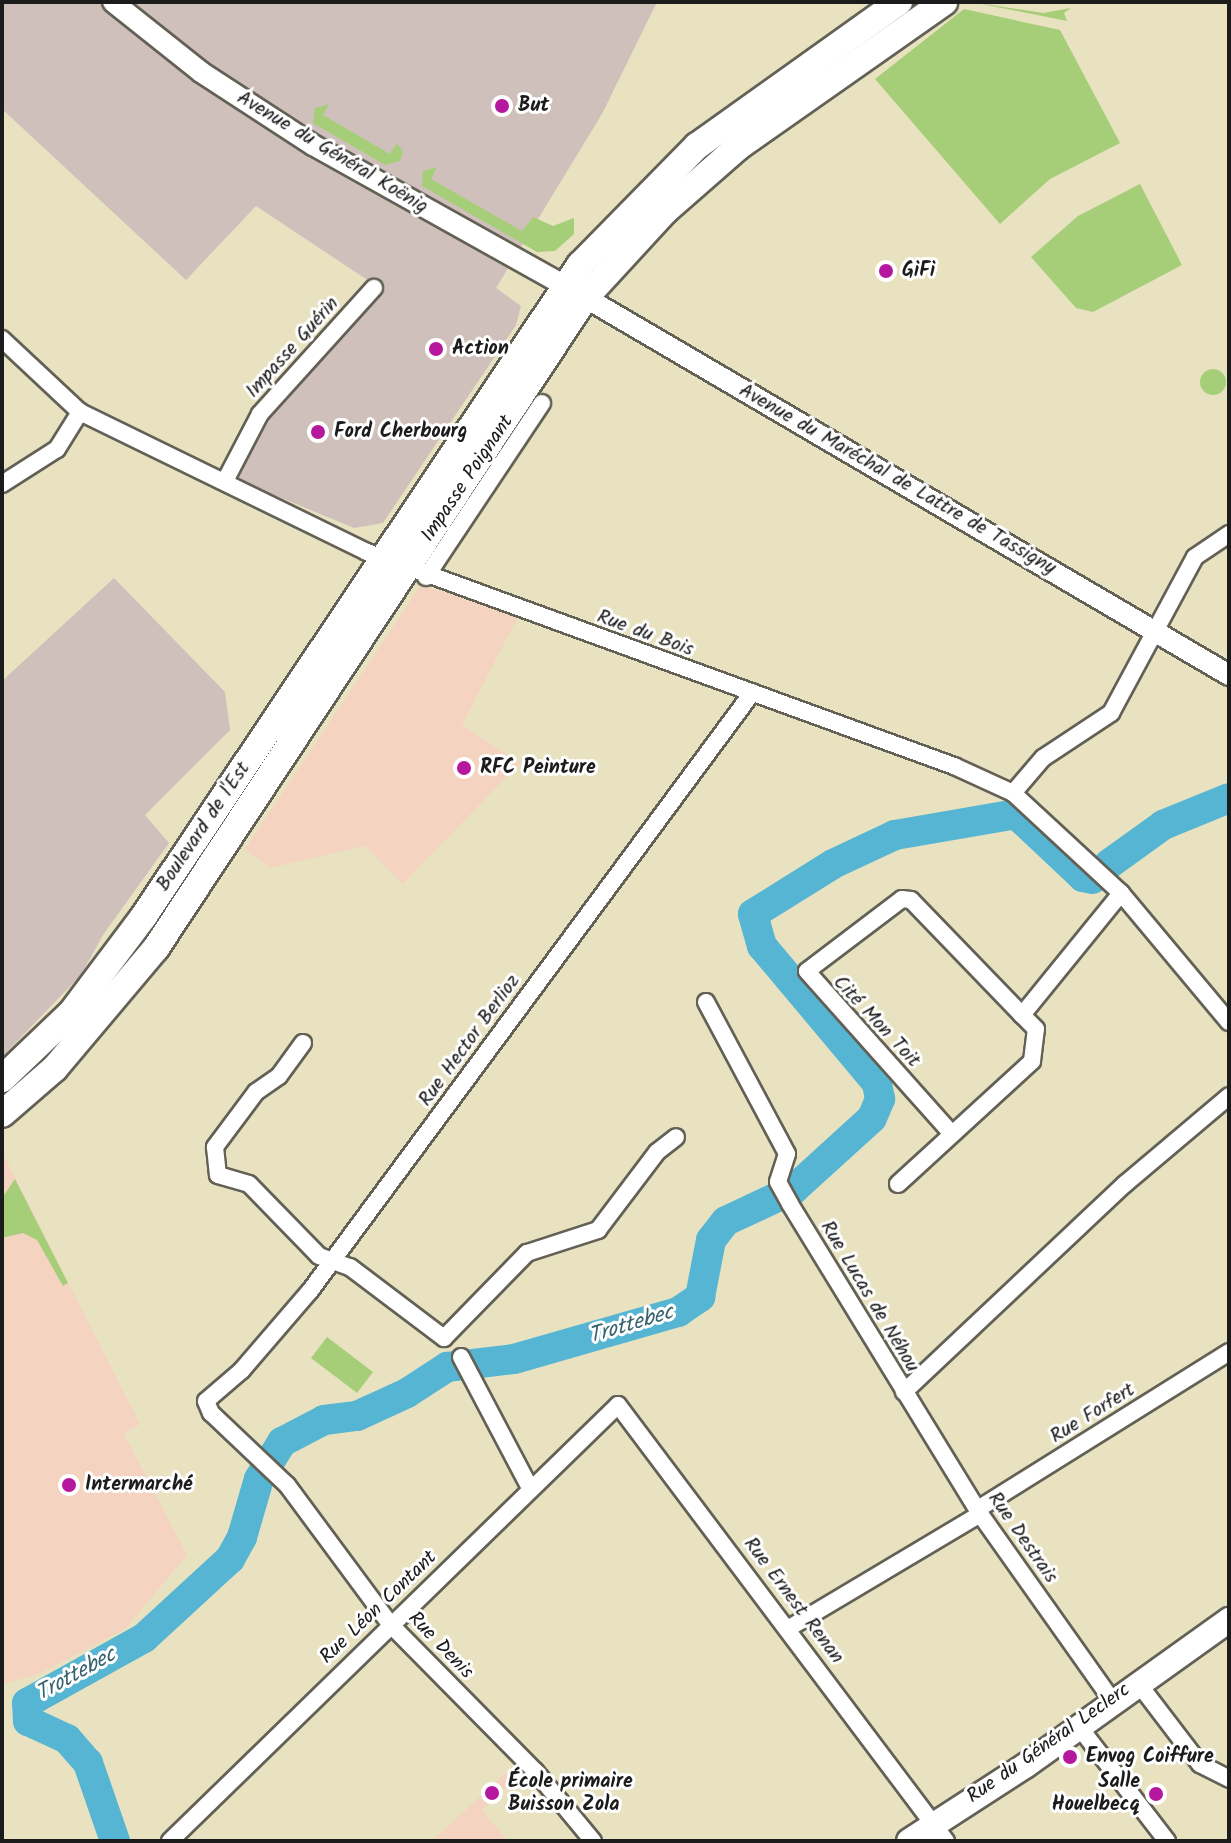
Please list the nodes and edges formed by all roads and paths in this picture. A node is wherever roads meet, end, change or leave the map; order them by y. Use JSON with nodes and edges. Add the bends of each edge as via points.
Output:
{"nodes":[{"id":1,"x":113,"y":2,"type":"edge"},
{"id":2,"x":899,"y":2,"type":"edge"},
{"id":3,"x":944,"y":2,"type":"edge"},
{"id":4,"x":374,"y":288,"type":"dead end"},
{"id":5,"x":575,"y":292,"type":"junction"},
{"id":6,"x":2,"y":339,"type":"edge"},
{"id":7,"x":542,"y":403,"type":"dead end"},
{"id":8,"x":80,"y":412,"type":"junction"},
{"id":9,"x":225,"y":481,"type":"junction"},
{"id":10,"x":2,"y":484,"type":"edge"},
{"id":11,"x":1229,"y":534,"type":"edge"},
{"id":12,"x":381,"y":557,"type":"junction"},
{"id":13,"x":418,"y":573,"type":"junction"},
{"id":14,"x":1154,"y":632,"type":"junction"},
{"id":15,"x":1229,"y":675,"type":"edge"},
{"id":16,"x":752,"y":693,"type":"junction"},
{"id":17,"x":1013,"y":793,"type":"junction"},
{"id":18,"x":1121,"y":893,"type":"junction"},
{"id":19,"x":706,"y":1002,"type":"dead end"},
{"id":20,"x":1022,"y":1015,"type":"junction"},
{"id":21,"x":1229,"y":1022,"type":"edge"},
{"id":22,"x":303,"y":1043,"type":"dead end"},
{"id":23,"x":2,"y":1079,"type":"edge"},
{"id":24,"x":1229,"y":1096,"type":"edge"},
{"id":25,"x":2,"y":1114,"type":"edge"},
{"id":26,"x":952,"y":1134,"type":"junction"},
{"id":27,"x":676,"y":1137,"type":"dead end"},
{"id":28,"x":898,"y":1184,"type":"dead end"},
{"id":29,"x":335,"y":1258,"type":"junction"},
{"id":30,"x":1229,"y":1352,"type":"edge"},
{"id":31,"x":464,"y":1363,"type":"dead end"},
{"id":32,"x":904,"y":1392,"type":"junction"},
{"id":33,"x":206,"y":1401,"type":"joint"},
{"id":34,"x":618,"y":1405,"type":"joint"},
{"id":35,"x":530,"y":1488,"type":"junction"},
{"id":36,"x":979,"y":1511,"type":"junction"},
{"id":37,"x":1229,"y":1620,"type":"edge"},
{"id":38,"x":390,"y":1624,"type":"junction"},
{"id":39,"x":789,"y":1628,"type":"junction"},
{"id":40,"x":1138,"y":1683,"type":"junction"},
{"id":41,"x":1113,"y":1702,"type":"junction"},
{"id":42,"x":1080,"y":1728,"type":"junction"},
{"id":43,"x":1228,"y":1776,"type":"edge"},
{"id":44,"x":940,"y":1832,"type":"edge"},
{"id":45,"x":170,"y":1841,"type":"edge"},
{"id":46,"x":593,"y":1841,"type":"edge"},
{"id":47,"x":909,"y":1841,"type":"edge"},
{"id":48,"x":1167,"y":1841,"type":"edge"}],
"edges":[{"from":1,"to":5,"type":"street","name":"Avenue du Général Koënig","via":[[188,63],[279,124]]},
{"from":2,"to":5,"type":"main road","via":[[741,111],[647,192]]},
{"from":3,"to":5,"type":"main road","via":[[738,147]]},
{"from":4,"to":9,"type":"street","name":"Impasse Guérin","via":[[260,414]]},
{"from":5,"to":12,"type":"main road","name":"Boulevard de l'Est"},
{"from":5,"to":13,"type":"main road","via":[[498,415],[492,439]]},
{"from":5,"to":14,"type":"street","name":"Avenue du Maréchal de Lattre de Tassigny"},
{"from":6,"to":8,"type":"street","name":"Rue du Bois"},
{"from":7,"to":13,"type":"street","name":"Impasse Poignant"},
{"from":8,"to":9,"type":"street","name":"Rue du Bois"},
{"from":8,"to":10,"type":"street","via":[[57,449]]},
{"from":9,"to":12,"type":"street","name":"Rue du Bois"},
{"from":11,"to":14,"type":"street","via":[[1195,557]]},
{"from":12,"to":13,"type":"street","name":"Rue du Bois"},
{"from":12,"to":23,"type":"main road","name":"Boulevard de l'Est","via":[[105,971]]},
{"from":13,"to":16,"type":"street","name":"Rue du Bois"},
{"from":13,"to":25,"type":"main road","via":[[156,948],[55,1068]]},
{"from":14,"to":15,"type":"street","name":"Avenue du Maréchal de Lattre de Tassigny"},
{"from":14,"to":17,"type":"street","via":[[1111,713],[1043,758]]},
{"from":16,"to":17,"type":"street","name":"Rue du Bois","via":[[954,766]]},
{"from":16,"to":29,"type":"street","name":"Rue Hector Berlioz"},
{"from":17,"to":18,"type":"street","name":"Rue du Bois"},
{"from":18,"to":20,"type":"street"},
{"from":18,"to":21,"type":"street","name":"Rue du Bois"},
{"from":19,"to":32,"type":"street","name":"Rue Lucas de Néhou","via":[[787,1154],[778,1182]]},
{"from":20,"to":26,"type":"street","name":"Cité Mon Toit","via":[[1036,1029],[1032,1061]]},
{"from":20,"to":26,"type":"street","name":"Cité Mon Toit","via":[[911,900],[902,899],[807,971]]},
{"from":22,"to":29,"type":"street","via":[[279,1076],[256,1092],[215,1147],[218,1175],[249,1184],[319,1256]]},
{"from":24,"to":32,"type":"street","name":"Rue Lucas de Néhou","via":[[1125,1184]]},
{"from":26,"to":28,"type":"street","name":"Cité Mon Toit"},
{"from":27,"to":29,"type":"street","via":[[657,1152],[598,1230],[527,1253],[444,1338]]},
{"from":29,"to":33,"type":"street","name":"Rue Hector Berlioz","via":[[254,1357]]},
{"from":30,"to":36,"type":"street","name":"Rue Forfert"},
{"from":31,"to":35,"type":"street"},
{"from":32,"to":36,"type":"street","name":"Rue Destrais"},
{"from":33,"to":38,"type":"street","name":"Rue Denis","via":[[277,1473]]},
{"from":34,"to":35,"type":"street","name":"Rue Léon Contant"},
{"from":34,"to":39,"type":"street","name":"Rue Ernest Renan"},
{"from":35,"to":38,"type":"street","name":"Rue Léon Contant"},
{"from":36,"to":39,"type":"street","name":"Rue Forfert"},
{"from":36,"to":41,"type":"street","name":"Rue Destrais"},
{"from":37,"to":40,"type":"main road","name":"Rue du Général Leclerc"},
{"from":38,"to":45,"type":"street","name":"Rue Léon Contant"},
{"from":38,"to":46,"type":"street","name":"Rue Denis","via":[[535,1771]]},
{"from":39,"to":44,"type":"street","name":"Rue Ernest Renan"},
{"from":40,"to":41,"type":"main road","name":"Rue du Général Leclerc"},
{"from":40,"to":43,"type":"street","via":[[1200,1764]]},
{"from":41,"to":42,"type":"main road","name":"Rue du Général Leclerc"},
{"from":42,"to":44,"type":"main road","name":"Rue du Général Leclerc"},
{"from":42,"to":48,"type":"street"},
{"from":44,"to":47,"type":"main road","name":"Rue du Général Leclerc"}]}
